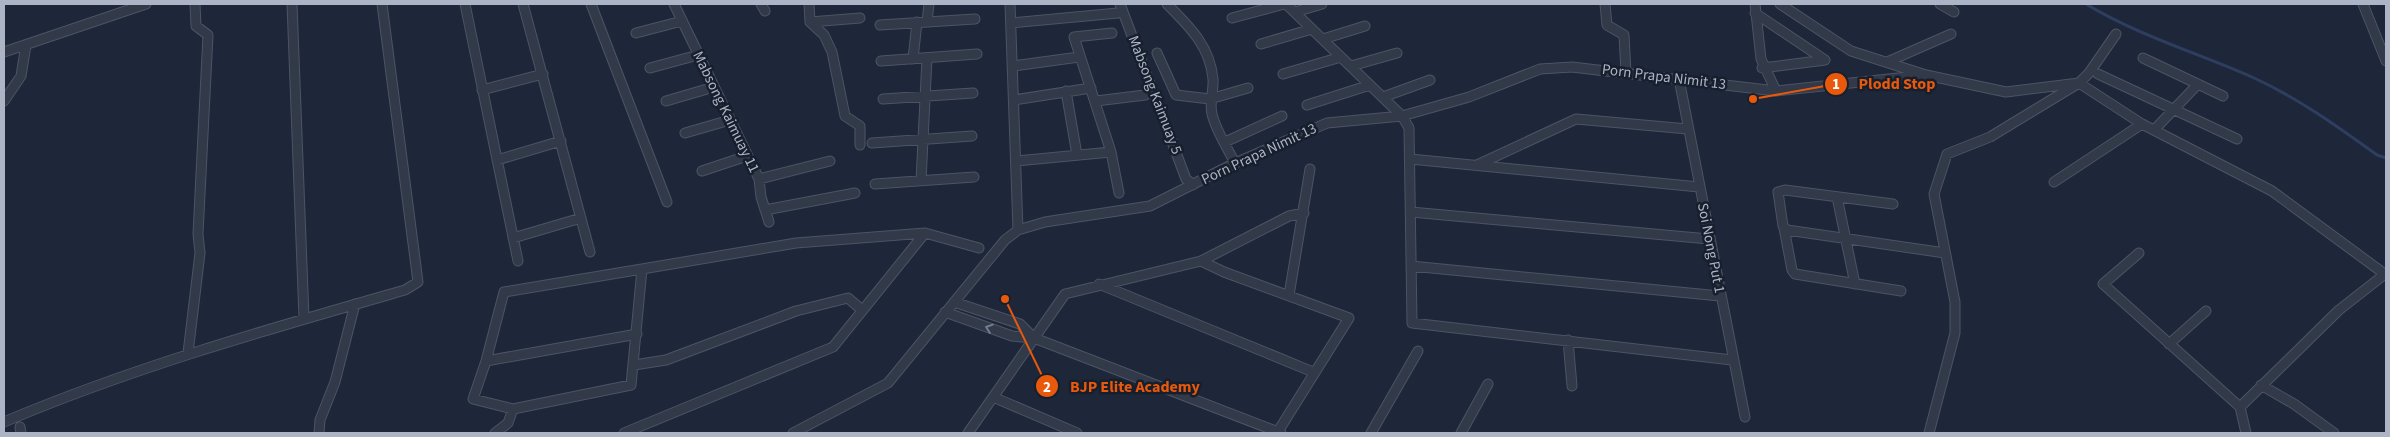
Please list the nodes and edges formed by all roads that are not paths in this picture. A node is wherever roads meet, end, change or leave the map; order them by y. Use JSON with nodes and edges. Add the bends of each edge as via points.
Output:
{"nodes":[{"id":1,"x":146,"y":4,"type":"edge"},
{"id":2,"x":195,"y":4,"type":"edge"},
{"id":3,"x":292,"y":4,"type":"edge"},
{"id":4,"x":382,"y":4,"type":"edge"},
{"id":5,"x":465,"y":4,"type":"edge"},
{"id":6,"x":524,"y":4,"type":"edge"},
{"id":7,"x":591,"y":4,"type":"edge"},
{"id":8,"x":674,"y":4,"type":"edge"},
{"id":9,"x":761,"y":4,"type":"edge"},
{"id":10,"x":809,"y":4,"type":"edge"},
{"id":11,"x":929,"y":4,"type":"edge"},
{"id":12,"x":1010,"y":4,"type":"edge"},
{"id":13,"x":1120,"y":4,"type":"edge"},
{"id":14,"x":1167,"y":4,"type":"edge"},
{"id":15,"x":1285,"y":4,"type":"edge"},
{"id":16,"x":1322,"y":4,"type":"edge"},
{"id":17,"x":1605,"y":4,"type":"edge"},
{"id":18,"x":1755,"y":4,"type":"edge"},
{"id":19,"x":1780,"y":4,"type":"edge"},
{"id":20,"x":1940,"y":4,"type":"edge"},
{"id":21,"x":2363,"y":4,"type":"edge"},
{"id":22,"x":765,"y":11,"type":"dead end"},
{"id":23,"x":1295,"y":12,"type":"junction"},
{"id":24,"x":1954,"y":12,"type":"dead end"},
{"id":25,"x":1118,"y":13,"type":"dead end"},
{"id":26,"x":1755,"y":13,"type":"junction"},
{"id":27,"x":860,"y":18,"type":"dead end"},
{"id":28,"x":1232,"y":18,"type":"dead end"},
{"id":29,"x":975,"y":19,"type":"dead end"},
{"id":30,"x":682,"y":21,"type":"junction"},
{"id":31,"x":810,"y":22,"type":"junction"},
{"id":32,"x":917,"y":22,"type":"junction"},
{"id":33,"x":928,"y":22,"type":"junction"},
{"id":34,"x":1011,"y":23,"type":"junction"},
{"id":35,"x":880,"y":25,"type":"dead end"},
{"id":36,"x":1365,"y":26,"type":"dead end"},
{"id":37,"x":1312,"y":29,"type":"junction"},
{"id":38,"x":636,"y":32,"type":"dead end"},
{"id":39,"x":1112,"y":33,"type":"dead end"},
{"id":40,"x":1951,"y":34,"type":"dead end"},
{"id":41,"x":2116,"y":34,"type":"dead end"},
{"id":42,"x":1323,"y":39,"type":"junction"},
{"id":43,"x":1260,"y":44,"type":"dead end"},
{"id":44,"x":26,"y":45,"type":"junction"},
{"id":45,"x":4,"y":52,"type":"edge"},
{"id":46,"x":1157,"y":53,"type":"dead end"},
{"id":47,"x":1397,"y":53,"type":"dead end"},
{"id":48,"x":977,"y":54,"type":"dead end"},
{"id":49,"x":698,"y":55,"type":"junction"},
{"id":50,"x":1079,"y":56,"type":"junction"},
{"id":51,"x":1341,"y":57,"type":"junction"},
{"id":52,"x":927,"y":58,"type":"junction"},
{"id":53,"x":2143,"y":58,"type":"dead end"},
{"id":54,"x":913,"y":59,"type":"junction"},
{"id":55,"x":2386,"y":60,"type":"edge"},
{"id":56,"x":881,"y":61,"type":"dead end"},
{"id":57,"x":1887,"y":62,"type":"junction"},
{"id":58,"x":1012,"y":66,"type":"junction"},
{"id":59,"x":1351,"y":66,"type":"junction"},
{"id":60,"x":650,"y":68,"type":"dead end"},
{"id":61,"x":1762,"y":68,"type":"junction"},
{"id":62,"x":1626,"y":73,"type":"junction"},
{"id":63,"x":543,"y":74,"type":"junction"},
{"id":64,"x":1282,"y":74,"type":"dead end"},
{"id":65,"x":2098,"y":74,"type":"dead end"},
{"id":66,"x":1926,"y":75,"type":"junction"},
{"id":67,"x":1679,"y":79,"type":"junction"},
{"id":68,"x":1430,"y":80,"type":"dead end"},
{"id":69,"x":2079,"y":83,"type":"junction"},
{"id":70,"x":2198,"y":84,"type":"junction"},
{"id":71,"x":1370,"y":85,"type":"junction"},
{"id":72,"x":714,"y":87,"type":"junction"},
{"id":73,"x":1091,"y":88,"type":"junction"},
{"id":74,"x":1248,"y":88,"type":"dead end"},
{"id":75,"x":482,"y":90,"type":"junction"},
{"id":76,"x":1066,"y":91,"type":"junction"},
{"id":77,"x":1776,"y":91,"type":"junction"},
{"id":78,"x":973,"y":93,"type":"dead end"},
{"id":79,"x":925,"y":96,"type":"junction"},
{"id":80,"x":1145,"y":96,"type":"dead end"},
{"id":81,"x":2223,"y":96,"type":"dead end"},
{"id":82,"x":1383,"y":97,"type":"junction"},
{"id":83,"x":883,"y":99,"type":"dead end"},
{"id":84,"x":1210,"y":99,"type":"junction"},
{"id":85,"x":1014,"y":100,"type":"junction"},
{"id":86,"x":4,"y":101,"type":"edge"},
{"id":87,"x":666,"y":101,"type":"dead end"},
{"id":88,"x":1096,"y":101,"type":"junction"},
{"id":89,"x":1307,"y":105,"type":"dead end"},
{"id":90,"x":2174,"y":110,"type":"junction"},
{"id":91,"x":1282,"y":116,"type":"dead end"},
{"id":92,"x":1402,"y":116,"type":"junction"},
{"id":93,"x":730,"y":120,"type":"junction"},
{"id":94,"x":2142,"y":124,"type":"junction"},
{"id":95,"x":1688,"y":129,"type":"junction"},
{"id":96,"x":2154,"y":130,"type":"junction"},
{"id":97,"x":685,"y":133,"type":"dead end"},
{"id":98,"x":972,"y":136,"type":"dead end"},
{"id":99,"x":922,"y":139,"type":"junction"},
{"id":100,"x":2237,"y":139,"type":"dead end"},
{"id":101,"x":561,"y":141,"type":"junction"},
{"id":102,"x":1225,"y":142,"type":"junction"},
{"id":103,"x":872,"y":143,"type":"dead end"},
{"id":104,"x":860,"y":145,"type":"dead end"},
{"id":105,"x":1111,"y":152,"type":"junction"},
{"id":106,"x":1078,"y":155,"type":"junction"},
{"id":107,"x":747,"y":156,"type":"junction"},
{"id":108,"x":1410,"y":159,"type":"junction"},
{"id":109,"x":497,"y":160,"type":"junction"},
{"id":110,"x":830,"y":161,"type":"dead end"},
{"id":111,"x":1016,"y":161,"type":"junction"},
{"id":112,"x":1236,"y":163,"type":"junction"},
{"id":113,"x":1476,"y":165,"type":"junction"},
{"id":114,"x":1310,"y":169,"type":"dead end"},
{"id":115,"x":702,"y":171,"type":"dead end"},
{"id":116,"x":974,"y":177,"type":"dead end"},
{"id":117,"x":759,"y":179,"type":"junction"},
{"id":118,"x":921,"y":181,"type":"junction"},
{"id":119,"x":2054,"y":182,"type":"dead end"},
{"id":120,"x":875,"y":184,"type":"dead end"},
{"id":121,"x":1193,"y":185,"type":"junction"},
{"id":122,"x":1699,"y":187,"type":"junction"},
{"id":123,"x":855,"y":193,"type":"dead end"},
{"id":124,"x":1120,"y":193,"type":"dead end"},
{"id":125,"x":1837,"y":197,"type":"junction"},
{"id":126,"x":666,"y":202,"type":"dead end"},
{"id":127,"x":1893,"y":204,"type":"dead end"},
{"id":128,"x":765,"y":210,"type":"junction"},
{"id":129,"x":1411,"y":212,"type":"junction"},
{"id":130,"x":1304,"y":213,"type":"junction"},
{"id":131,"x":581,"y":218,"type":"junction"},
{"id":132,"x":769,"y":222,"type":"dead end"},
{"id":133,"x":1784,"y":228,"type":"junction"},
{"id":134,"x":1018,"y":230,"type":"junction"},
{"id":135,"x":925,"y":232,"type":"junction"},
{"id":136,"x":513,"y":238,"type":"junction"},
{"id":137,"x":1709,"y":239,"type":"junction"},
{"id":138,"x":1846,"y":239,"type":"junction"},
{"id":139,"x":979,"y":248,"type":"dead end"},
{"id":140,"x":590,"y":252,"type":"dead end"},
{"id":141,"x":1945,"y":253,"type":"junction"},
{"id":142,"x":2139,"y":253,"type":"dead end"},
{"id":143,"x":518,"y":261,"type":"dead end"},
{"id":144,"x":1201,"y":261,"type":"junction"},
{"id":145,"x":1411,"y":266,"type":"junction"},
{"id":146,"x":642,"y":268,"type":"junction"},
{"id":147,"x":2385,"y":275,"type":"edge"},
{"id":148,"x":1099,"y":284,"type":"junction"},
{"id":149,"x":1856,"y":284,"type":"junction"},
{"id":150,"x":1901,"y":291,"type":"dead end"},
{"id":151,"x":1289,"y":295,"type":"junction"},
{"id":152,"x":1720,"y":296,"type":"junction"},
{"id":153,"x":954,"y":302,"type":"junction"},
{"id":154,"x":355,"y":304,"type":"junction"},
{"id":155,"x":862,"y":310,"type":"junction"},
{"id":156,"x":2206,"y":311,"type":"dead end"},
{"id":157,"x":945,"y":312,"type":"junction"},
{"id":158,"x":304,"y":318,"type":"junction"},
{"id":159,"x":637,"y":334,"type":"junction"},
{"id":160,"x":1034,"y":338,"type":"junction"},
{"id":161,"x":1568,"y":340,"type":"junction"},
{"id":162,"x":2169,"y":344,"type":"junction"},
{"id":163,"x":1418,"y":351,"type":"dead end"},
{"id":164,"x":188,"y":353,"type":"junction"},
{"id":165,"x":1732,"y":360,"type":"junction"},
{"id":166,"x":486,"y":361,"type":"junction"},
{"id":167,"x":634,"y":365,"type":"junction"},
{"id":168,"x":1313,"y":372,"type":"junction"},
{"id":169,"x":1488,"y":384,"type":"dead end"},
{"id":170,"x":2262,"y":384,"type":"junction"},
{"id":171,"x":1572,"y":386,"type":"dead end"},
{"id":172,"x":993,"y":397,"type":"junction"},
{"id":173,"x":2240,"y":407,"type":"junction"},
{"id":174,"x":513,"y":409,"type":"junction"},
{"id":175,"x":1744,"y":417,"type":"dead end"},
{"id":176,"x":4,"y":422,"type":"edge"},
{"id":177,"x":319,"y":433,"type":"edge"},
{"id":178,"x":495,"y":433,"type":"edge"},
{"id":179,"x":624,"y":433,"type":"edge"},
{"id":180,"x":793,"y":433,"type":"edge"},
{"id":181,"x":968,"y":433,"type":"edge"},
{"id":182,"x":1077,"y":433,"type":"edge"},
{"id":183,"x":1278,"y":433,"type":"edge"},
{"id":184,"x":1371,"y":433,"type":"edge"},
{"id":185,"x":1461,"y":433,"type":"edge"},
{"id":186,"x":1929,"y":433,"type":"edge"},
{"id":187,"x":2246,"y":433,"type":"edge"},
{"id":188,"x":2334,"y":433,"type":"edge"}],
"edges":[{"from":1,"to":44,"type":"street"},
{"from":2,"to":164,"type":"street","via":[[196,26],[208,35],[198,234],[200,253]]},
{"from":3,"to":158,"type":"street"},
{"from":4,"to":154,"type":"street","via":[[418,282],[405,290]]},
{"from":5,"to":75,"type":"street"},
{"from":6,"to":63,"type":"street"},
{"from":7,"to":126,"type":"street"},
{"from":8,"to":30,"type":"street","name":"Mabsong Kaimuay 11"},
{"from":9,"to":22,"type":"street"},
{"from":10,"to":31,"type":"street"},
{"from":11,"to":33,"type":"street"},
{"from":12,"to":34,"type":"street"},
{"from":13,"to":121,"type":"street","name":"Mabsong Kaimuay 5","via":[[1186,179]]},
{"from":14,"to":84,"type":"street","via":[[1193,28],[1203,45],[1213,81]]},
{"from":15,"to":23,"type":"street"},
{"from":15,"to":28,"type":"street"},
{"from":16,"to":23,"type":"street"},
{"from":17,"to":62,"type":"street","via":[[1607,25],[1624,35]]},
{"from":18,"to":26,"type":"street"},
{"from":19,"to":57,"type":"street","via":[[1852,51]]},
{"from":20,"to":24,"type":"street"},
{"from":21,"to":55,"type":"street"},
{"from":23,"to":37,"type":"street"},
{"from":25,"to":34,"type":"street"},
{"from":26,"to":61,"type":"street"},
{"from":26,"to":61,"type":"street","via":[[1824,60]]},
{"from":27,"to":31,"type":"street"},
{"from":29,"to":33,"type":"street"},
{"from":30,"to":38,"type":"street"},
{"from":30,"to":49,"type":"street","name":"Mabsong Kaimuay 11"},
{"from":31,"to":104,"type":"street","via":[[824,35],[832,52],[845,116],[860,126]]},
{"from":32,"to":33,"type":"street"},
{"from":32,"to":35,"type":"street"},
{"from":32,"to":54,"type":"street"},
{"from":34,"to":58,"type":"street"},
{"from":36,"to":42,"type":"street"},
{"from":37,"to":42,"type":"street"},
{"from":37,"to":43,"type":"street"},
{"from":39,"to":50,"type":"street","via":[[1074,38]]},
{"from":40,"to":57,"type":"street"},
{"from":41,"to":69,"type":"street"},
{"from":42,"to":51,"type":"street"},
{"from":44,"to":45,"type":"street"},
{"from":44,"to":86,"type":"street","via":[[26,62],[19,82]]},
{"from":46,"to":84,"type":"street","via":[[1176,95]]},
{"from":47,"to":59,"type":"street"},
{"from":48,"to":52,"type":"street"},
{"from":49,"to":60,"type":"street"},
{"from":49,"to":72,"type":"street","name":"Mabsong Kaimuay 11"},
{"from":50,"to":58,"type":"street"},
{"from":50,"to":73,"type":"street"},
{"from":51,"to":59,"type":"street"},
{"from":51,"to":64,"type":"street"},
{"from":52,"to":54,"type":"street"},
{"from":52,"to":79,"type":"street"},
{"from":53,"to":70,"type":"street"},
{"from":54,"to":56,"type":"street"},
{"from":57,"to":66,"type":"street"},
{"from":58,"to":85,"type":"street"},
{"from":59,"to":71,"type":"street"},
{"from":61,"to":77,"type":"street"},
{"from":62,"to":67,"type":"street","name":"Porn Prapa Nimit 13"},
{"from":62,"to":92,"type":"street","name":"Porn Prapa Nimit 13","via":[[1572,67],[1540,69],[1469,97]]},
{"from":63,"to":75,"type":"street"},
{"from":63,"to":101,"type":"street"},
{"from":65,"to":90,"type":"street"},
{"from":66,"to":69,"type":"street","via":[[2006,92]]},
{"from":66,"to":77,"type":"street","name":"Porn Prapa Nimit 13"},
{"from":67,"to":77,"type":"street","name":"Porn Prapa Nimit 13"},
{"from":67,"to":95,"type":"street","name":"Soi Nong Put 1"},
{"from":68,"to":82,"type":"street"},
{"from":69,"to":94,"type":"street"},
{"from":69,"to":141,"type":"street","via":[[1990,137],[1947,154],[1934,194]]},
{"from":70,"to":81,"type":"street"},
{"from":70,"to":90,"type":"street"},
{"from":71,"to":82,"type":"street"},
{"from":71,"to":89,"type":"street"},
{"from":72,"to":87,"type":"street"},
{"from":72,"to":93,"type":"street","name":"Mabsong Kaimuay 11"},
{"from":73,"to":76,"type":"street"},
{"from":73,"to":88,"type":"street"},
{"from":74,"to":84,"type":"street"},
{"from":75,"to":109,"type":"street"},
{"from":76,"to":85,"type":"street"},
{"from":76,"to":106,"type":"street"},
{"from":78,"to":79,"type":"street"},
{"from":79,"to":83,"type":"street"},
{"from":79,"to":99,"type":"street"},
{"from":80,"to":88,"type":"street"},
{"from":82,"to":92,"type":"street"},
{"from":84,"to":102,"type":"street","via":[[1213,117]]},
{"from":85,"to":111,"type":"street"},
{"from":88,"to":105,"type":"street"},
{"from":90,"to":96,"type":"street"},
{"from":90,"to":100,"type":"street"},
{"from":91,"to":102,"type":"street"},
{"from":92,"to":108,"type":"street","via":[[1410,128]]},
{"from":92,"to":112,"type":"street","name":"Porn Prapa Nimit 13","via":[[1327,123]]},
{"from":93,"to":97,"type":"street"},
{"from":93,"to":107,"type":"street","name":"Mabsong Kaimuay 11"},
{"from":94,"to":96,"type":"street"},
{"from":94,"to":119,"type":"street"},
{"from":95,"to":113,"type":"street","via":[[1576,119]]},
{"from":95,"to":122,"type":"street","name":"Soi Nong Put 1"},
{"from":96,"to":147,"type":"street","via":[[2272,191]]},
{"from":98,"to":99,"type":"street"},
{"from":99,"to":103,"type":"street"},
{"from":99,"to":118,"type":"street"},
{"from":101,"to":109,"type":"street"},
{"from":101,"to":131,"type":"street"},
{"from":102,"to":112,"type":"street"},
{"from":105,"to":106,"type":"street"},
{"from":105,"to":124,"type":"street"},
{"from":106,"to":111,"type":"street"},
{"from":107,"to":115,"type":"street"},
{"from":107,"to":117,"type":"street","name":"Mabsong Kaimuay 11"},
{"from":108,"to":113,"type":"street"},
{"from":108,"to":129,"type":"street"},
{"from":109,"to":136,"type":"street"},
{"from":110,"to":117,"type":"street"},
{"from":111,"to":134,"type":"street"},
{"from":112,"to":121,"type":"street","name":"Porn Prapa Nimit 13"},
{"from":113,"to":122,"type":"street"},
{"from":114,"to":130,"type":"street"},
{"from":116,"to":118,"type":"street"},
{"from":117,"to":128,"type":"street","name":"Mabsong Kaimuay 11"},
{"from":118,"to":120,"type":"street"},
{"from":121,"to":134,"type":"street","name":"Porn Prapa Nimit 13","via":[[1150,206],[1045,222]]},
{"from":122,"to":137,"type":"street","name":"Soi Nong Put 1"},
{"from":123,"to":128,"type":"street"},
{"from":125,"to":127,"type":"street"},
{"from":125,"to":133,"type":"street","via":[[1778,191]]},
{"from":125,"to":138,"type":"street"},
{"from":128,"to":132,"type":"street","name":"Mabsong Kaimuay 11"},
{"from":129,"to":137,"type":"street"},
{"from":129,"to":145,"type":"street"},
{"from":130,"to":144,"type":"street","via":[[1289,216]]},
{"from":130,"to":151,"type":"street"},
{"from":131,"to":136,"type":"street"},
{"from":131,"to":140,"type":"street"},
{"from":133,"to":138,"type":"street"},
{"from":133,"to":149,"type":"street","via":[[1794,273]]},
{"from":134,"to":153,"type":"street","name":"Porn Prapa Nimit 13","via":[[1005,240]]},
{"from":135,"to":139,"type":"street"},
{"from":135,"to":146,"type":"street","via":[[796,243]]},
{"from":135,"to":155,"type":"street"},
{"from":136,"to":143,"type":"street"},
{"from":137,"to":152,"type":"street","name":"Soi Nong Put 1"},
{"from":138,"to":141,"type":"street"},
{"from":138,"to":149,"type":"street"},
{"from":141,"to":186,"type":"street","via":[[1955,302],[1955,333]]},
{"from":142,"to":162,"type":"street","via":[[2103,284]]},
{"from":144,"to":148,"type":"street"},
{"from":144,"to":151,"type":"street"},
{"from":145,"to":152,"type":"street"},
{"from":145,"to":161,"type":"street","via":[[1412,323]]},
{"from":146,"to":159,"type":"street"},
{"from":146,"to":166,"type":"street","via":[[504,292]]},
{"from":147,"to":170,"type":"street","via":[[2339,310]]},
{"from":148,"to":160,"type":"street","via":[[1065,294]]},
{"from":148,"to":168,"type":"street"},
{"from":149,"to":150,"type":"street"},
{"from":151,"to":168,"type":"street","via":[[1349,318]]},
{"from":152,"to":165,"type":"street","name":"Soi Nong Put 1"},
{"from":153,"to":157,"type":"street","name":"Porn Prapa Nimit 13"},
{"from":153,"to":160,"type":"street","via":[[1020,324]]},
{"from":154,"to":158,"type":"street"},
{"from":154,"to":177,"type":"street","via":[[320,420]]},
{"from":155,"to":167,"type":"street","via":[[848,298],[796,311],[666,360]]},
{"from":155,"to":179,"type":"street","via":[[833,347]]},
{"from":156,"to":162,"type":"street"},
{"from":160,"to":157,"type":"street","one_way":true,"via":[[1012,336]]},
{"from":157,"to":180,"type":"street","name":"Porn Prapa Nimit 13","via":[[888,383]]},
{"from":158,"to":164,"type":"street"},
{"from":159,"to":166,"type":"street"},
{"from":159,"to":167,"type":"street"},
{"from":160,"to":172,"type":"street"},
{"from":160,"to":183,"type":"street"},
{"from":161,"to":165,"type":"street"},
{"from":161,"to":171,"type":"street"},
{"from":162,"to":173,"type":"street"},
{"from":163,"to":184,"type":"street"},
{"from":164,"to":176,"type":"street"},
{"from":165,"to":175,"type":"street","name":"Soi Nong Put 1"},
{"from":166,"to":174,"type":"street","via":[[473,399]]},
{"from":167,"to":174,"type":"street","via":[[631,385]]},
{"from":168,"to":183,"type":"street"},
{"from":169,"to":185,"type":"street"},
{"from":170,"to":173,"type":"street"},
{"from":170,"to":188,"type":"street"},
{"from":172,"to":181,"type":"street"},
{"from":172,"to":182,"type":"street"},
{"from":173,"to":187,"type":"street"},
{"from":174,"to":178,"type":"street","via":[[508,423]]}]}
